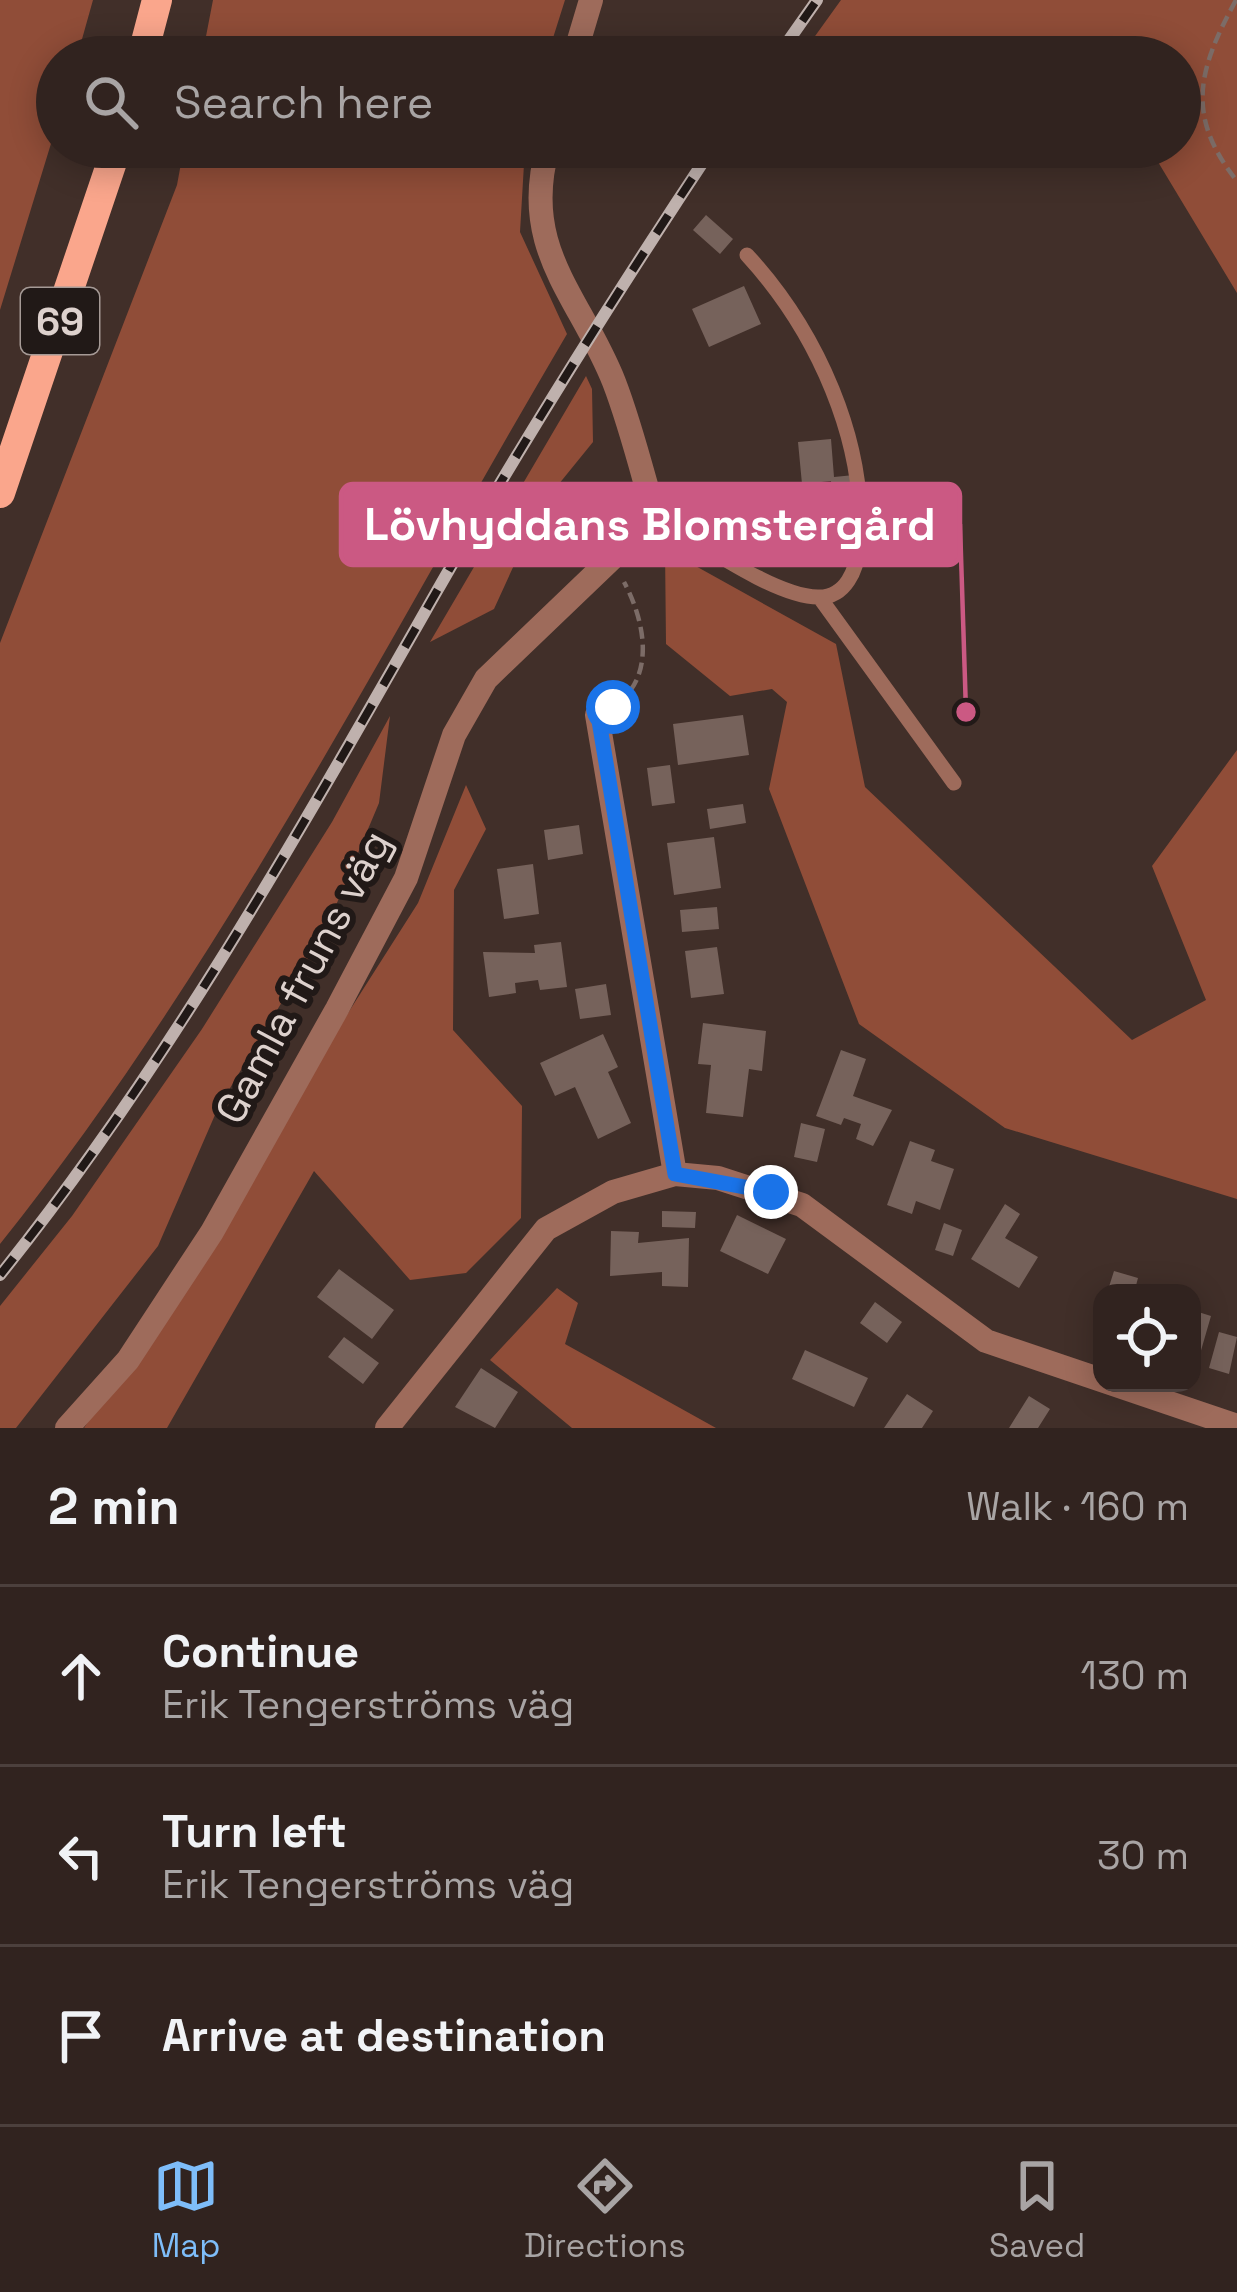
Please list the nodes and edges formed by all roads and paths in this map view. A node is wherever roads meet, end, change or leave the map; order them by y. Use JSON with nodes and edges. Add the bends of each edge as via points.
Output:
{"nodes":[{"id":1,"x":157,"y":0,"type":"edge"},
{"id":2,"x":591,"y":0,"type":"edge"},
{"id":3,"x":1236,"y":0,"type":"edge"},
{"id":4,"x":148,"y":36,"type":"edge"},
{"id":5,"x":580,"y":36,"type":"edge"},
{"id":6,"x":1201,"y":94,"type":"edge"},
{"id":7,"x":1201,"y":111,"type":"edge"},
{"id":8,"x":110,"y":168,"type":"edge"},
{"id":9,"x":543,"y":168,"type":"edge"},
{"id":10,"x":1237,"y":181,"type":"edge"},
{"id":11,"x":747,"y":255,"type":"dead end"},
{"id":12,"x":0,"y":493,"type":"edge"},
{"id":13,"x":655,"y":517,"type":"junction"},
{"id":14,"x":609,"y":560,"type":"junction"},
{"id":15,"x":820,"y":598,"type":"junction"},
{"id":16,"x":598,"y":715,"type":"joint"},
{"id":17,"x":954,"y":783,"type":"dead end"},
{"id":18,"x":675,"y":1174,"type":"junction"},
{"id":19,"x":1208,"y":1424,"type":"edge"},
{"id":20,"x":1237,"y":1426,"type":"edge"},
{"id":21,"x":67,"y":1428,"type":"edge"},
{"id":22,"x":387,"y":1428,"type":"edge"}],
"edges":[{"from":1,"to":4,"type":"main road"},
{"from":2,"to":5,"type":"street"},
{"from":3,"to":6,"type":"path","via":[[1210,47]]},
{"from":7,"to":10,"type":"path"},
{"from":8,"to":12,"type":"main road","number":"69"},
{"from":9,"to":13,"type":"street","via":[[542,230],[555,273],[613,381]]},
{"from":11,"to":15,"type":"lane","via":[[774,284],[827,380],[856,473],[857,562],[835,594]]},
{"from":13,"to":14,"type":"street","name":"Gamla fruns väg"},
{"from":13,"to":15,"type":"lane","via":[[792,592]]},
{"from":14,"to":16,"type":"path","via":[[640,616],[642,660],[627,696]]},
{"from":14,"to":21,"type":"street","name":"Gamla fruns väg","via":[[518,644],[469,705],[406,878],[337,1009],[212,1232],[128,1360]]},
{"from":15,"to":17,"type":"lane"},
{"from":16,"to":18,"type":"street"},
{"from":18,"to":19,"type":"street","via":[[802,1204],[986,1341]]},
{"from":18,"to":22,"type":"street","via":[[613,1192],[546,1228]]},
{"from":19,"to":20,"type":"street"}]}
